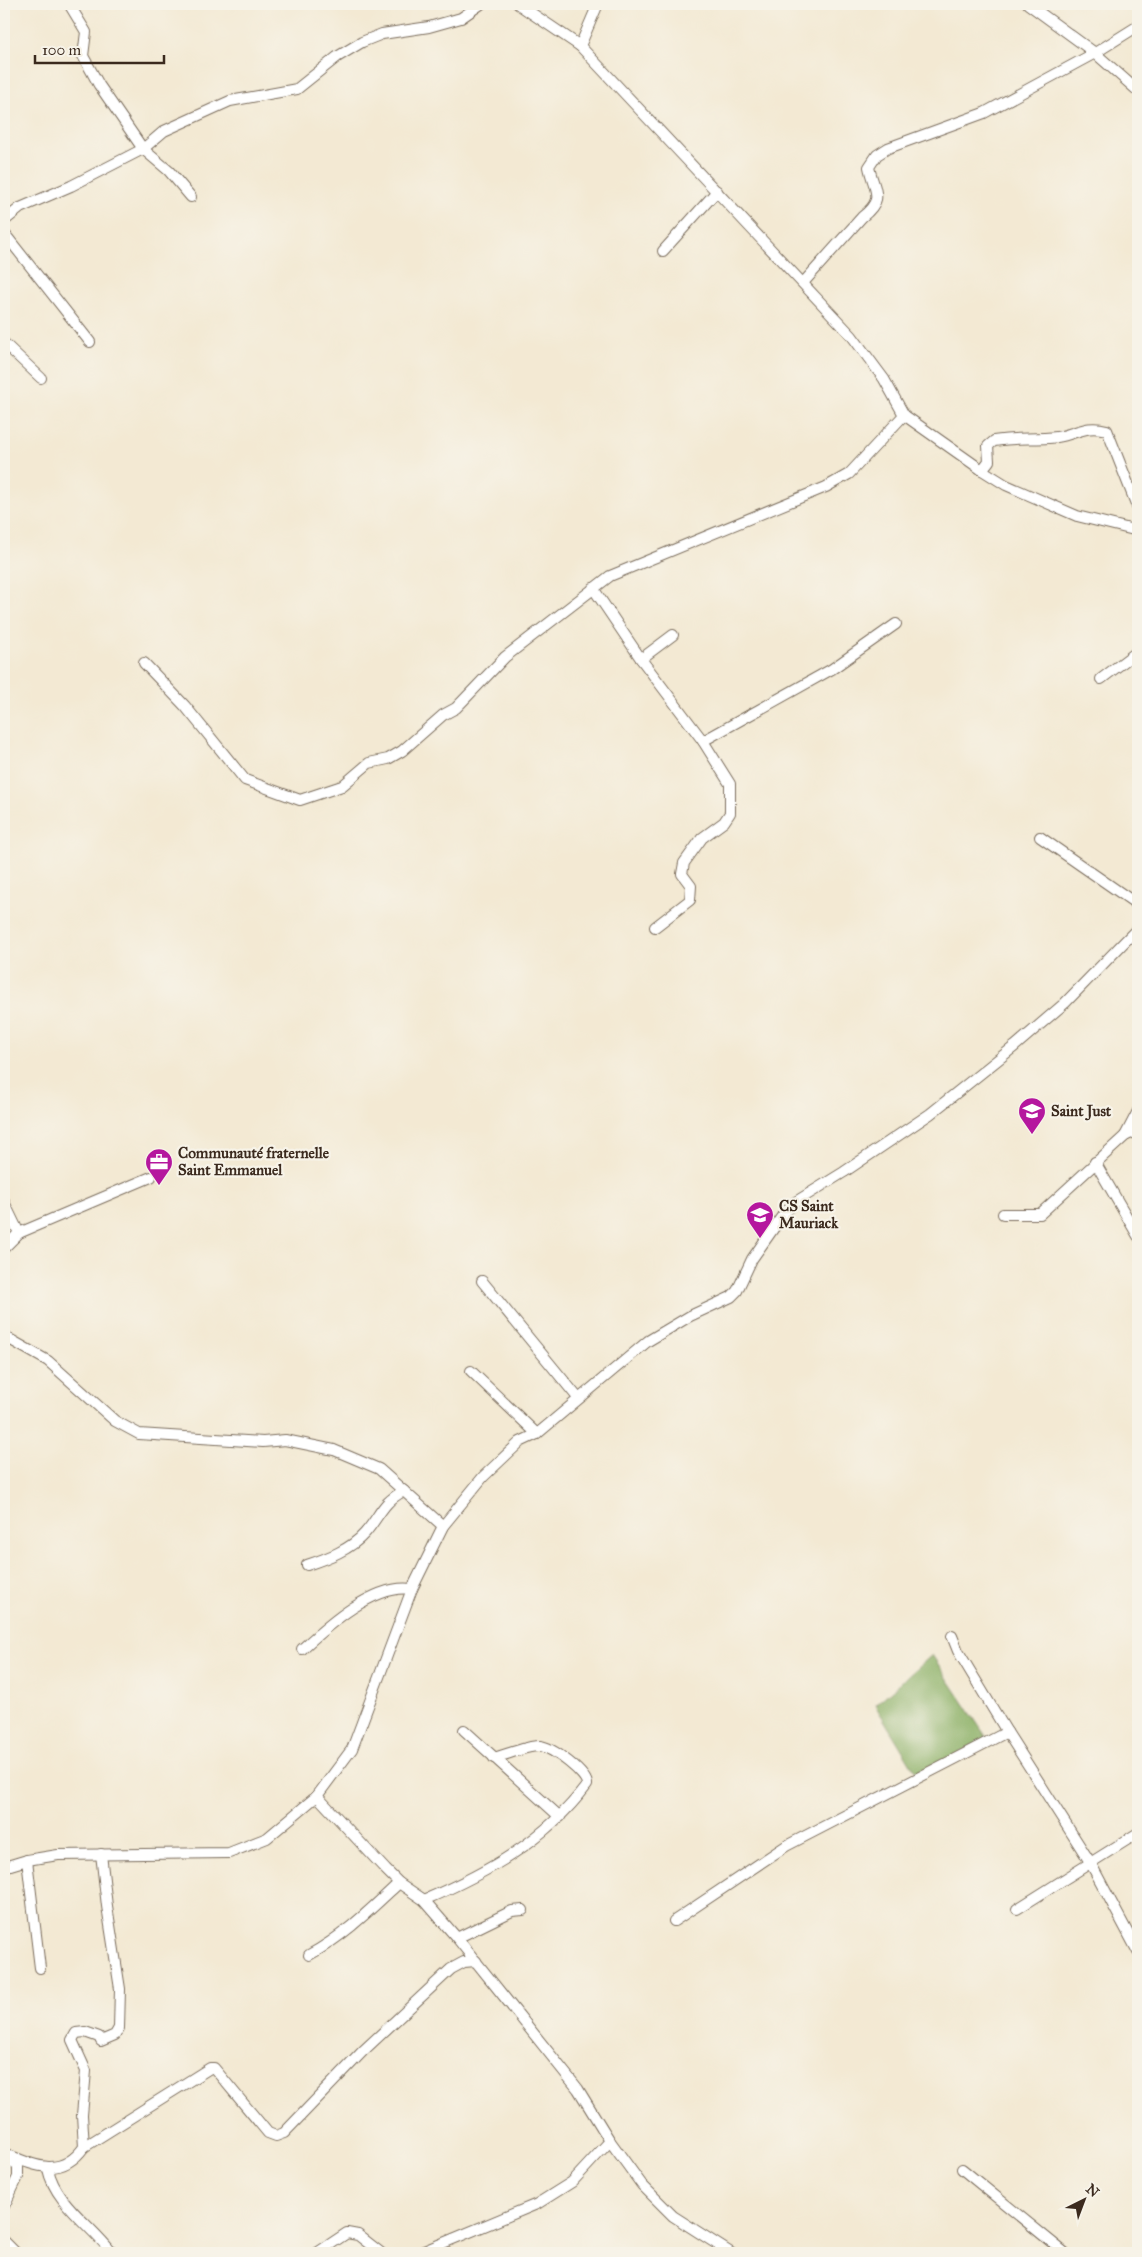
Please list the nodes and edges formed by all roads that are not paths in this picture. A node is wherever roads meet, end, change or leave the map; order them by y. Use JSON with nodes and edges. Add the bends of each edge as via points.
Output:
{"nodes":[{"id":1,"x":69,"y":4,"type":"edge"},
{"id":2,"x":481,"y":4,"type":"edge"},
{"id":3,"x":518,"y":4,"type":"edge"},
{"id":4,"x":598,"y":4,"type":"edge"},
{"id":5,"x":1028,"y":4,"type":"edge"},
{"id":6,"x":1138,"y":26,"type":"edge"},
{"id":7,"x":580,"y":46,"type":"junction"},
{"id":8,"x":1095,"y":53,"type":"junction"},
{"id":9,"x":1138,"y":91,"type":"edge"},
{"id":10,"x":143,"y":150,"type":"junction"},
{"id":11,"x":717,"y":191,"type":"junction"},
{"id":12,"x":191,"y":197,"type":"dead end"},
{"id":13,"x":4,"y":221,"type":"edge"},
{"id":14,"x":4,"y":233,"type":"edge"},
{"id":15,"x":663,"y":251,"type":"dead end"},
{"id":16,"x":803,"y":284,"type":"junction"},
{"id":17,"x":90,"y":342,"type":"dead end"},
{"id":18,"x":4,"y":343,"type":"edge"},
{"id":19,"x":41,"y":378,"type":"dead end"},
{"id":20,"x":904,"y":415,"type":"junction"},
{"id":21,"x":982,"y":470,"type":"junction"},
{"id":22,"x":1138,"y":509,"type":"edge"},
{"id":23,"x":1138,"y":531,"type":"edge"},
{"id":24,"x":593,"y":588,"type":"junction"},
{"id":25,"x":896,"y":624,"type":"dead end"},
{"id":26,"x":673,"y":635,"type":"dead end"},
{"id":27,"x":1138,"y":650,"type":"edge"},
{"id":28,"x":642,"y":659,"type":"junction"},
{"id":29,"x":144,"y":663,"type":"dead end"},
{"id":30,"x":1101,"y":680,"type":"dead end"},
{"id":31,"x":703,"y":740,"type":"junction"},
{"id":32,"x":1040,"y":837,"type":"dead end"},
{"id":33,"x":1138,"y":905,"type":"edge"},
{"id":34,"x":655,"y":927,"type":"dead end"},
{"id":35,"x":1138,"y":928,"type":"edge"},
{"id":36,"x":1138,"y":1110,"type":"edge"},
{"id":37,"x":1138,"y":1130,"type":"edge"},
{"id":38,"x":1125,"y":1136,"type":"junction"},
{"id":39,"x":1096,"y":1162,"type":"junction"},
{"id":40,"x":151,"y":1177,"type":"dead end"},
{"id":41,"x":4,"y":1202,"type":"edge"},
{"id":42,"x":1003,"y":1214,"type":"dead end"},
{"id":43,"x":19,"y":1233,"type":"junction"},
{"id":44,"x":1138,"y":1236,"type":"edge"},
{"id":45,"x":4,"y":1248,"type":"edge"},
{"id":46,"x":482,"y":1281,"type":"dead end"},
{"id":47,"x":4,"y":1336,"type":"edge"},
{"id":48,"x":471,"y":1371,"type":"dead end"},
{"id":49,"x":578,"y":1398,"type":"junction"},
{"id":50,"x":537,"y":1434,"type":"junction"},
{"id":51,"x":404,"y":1491,"type":"junction"},
{"id":52,"x":444,"y":1526,"type":"junction"},
{"id":53,"x":307,"y":1565,"type":"dead end"},
{"id":54,"x":412,"y":1589,"type":"junction"},
{"id":55,"x":952,"y":1636,"type":"dead end"},
{"id":56,"x":302,"y":1649,"type":"dead end"},
{"id":57,"x":464,"y":1730,"type":"dead end"},
{"id":58,"x":1007,"y":1732,"type":"junction"},
{"id":59,"x":494,"y":1758,"type":"junction"},
{"id":60,"x":318,"y":1796,"type":"junction"},
{"id":61,"x":560,"y":1817,"type":"junction"},
{"id":62,"x":1138,"y":1834,"type":"edge"},
{"id":63,"x":101,"y":1854,"type":"junction"},
{"id":64,"x":27,"y":1860,"type":"junction"},
{"id":65,"x":1090,"y":1862,"type":"junction"},
{"id":66,"x":4,"y":1867,"type":"edge"},
{"id":67,"x":399,"y":1883,"type":"junction"},
{"id":68,"x":424,"y":1900,"type":"junction"},
{"id":69,"x":1017,"y":1909,"type":"dead end"},
{"id":70,"x":523,"y":1910,"type":"dead end"},
{"id":71,"x":674,"y":1921,"type":"dead end"},
{"id":72,"x":457,"y":1938,"type":"junction"},
{"id":73,"x":1138,"y":1952,"type":"edge"},
{"id":74,"x":309,"y":1955,"type":"dead end"},
{"id":75,"x":476,"y":1961,"type":"junction"},
{"id":76,"x":40,"y":1968,"type":"dead end"},
{"id":77,"x":610,"y":2140,"type":"junction"},
{"id":78,"x":84,"y":2147,"type":"junction"},
{"id":79,"x":4,"y":2153,"type":"edge"},
{"id":80,"x":18,"y":2159,"type":"junction"},
{"id":81,"x":4,"y":2166,"type":"edge"},
{"id":82,"x":48,"y":2168,"type":"junction"},
{"id":83,"x":962,"y":2169,"type":"dead end"},
{"id":84,"x":4,"y":2206,"type":"edge"},
{"id":85,"x":4,"y":2241,"type":"edge"},
{"id":86,"x":16,"y":2253,"type":"edge"},
{"id":87,"x":112,"y":2253,"type":"edge"},
{"id":88,"x":317,"y":2253,"type":"edge"},
{"id":89,"x":382,"y":2253,"type":"edge"},
{"id":90,"x":419,"y":2253,"type":"edge"},
{"id":91,"x":731,"y":2253,"type":"edge"},
{"id":92,"x":1065,"y":2253,"type":"edge"}],
"edges":[{"from":1,"to":10,"type":"street","via":[[86,32],[83,56]]},
{"from":2,"to":10,"type":"street","via":[[461,18],[382,34],[362,42],[297,89],[230,100],[164,131]]},
{"from":3,"to":7,"type":"street"},
{"from":4,"to":7,"type":"street"},
{"from":5,"to":8,"type":"street"},
{"from":6,"to":8,"type":"street"},
{"from":7,"to":11,"type":"street"},
{"from":8,"to":9,"type":"street"},
{"from":8,"to":16,"type":"street","via":[[984,113],[877,155],[869,167],[877,189],[877,201]]},
{"from":10,"to":12,"type":"street"},
{"from":10,"to":13,"type":"street","via":[[20,208]]},
{"from":11,"to":15,"type":"street"},
{"from":11,"to":16,"type":"street"},
{"from":14,"to":17,"type":"street"},
{"from":16,"to":20,"type":"street","via":[[852,336],[884,379]]},
{"from":18,"to":19,"type":"street"},
{"from":20,"to":21,"type":"street"},
{"from":20,"to":24,"type":"street","via":[[849,474],[610,576]]},
{"from":21,"to":22,"type":"street","via":[[989,461],[988,446],[994,442],[1058,437],[1084,428],[1102,428],[1107,430]]},
{"from":21,"to":23,"type":"street","via":[[1006,485],[1077,516]]},
{"from":24,"to":28,"type":"street"},
{"from":24,"to":29,"type":"street","via":[[505,657],[456,708],[431,724],[402,751],[388,759],[369,763],[342,786],[300,800],[244,780],[185,706]]},
{"from":25,"to":31,"type":"street","via":[[832,668]]},
{"from":26,"to":28,"type":"street"},
{"from":27,"to":30,"type":"street"},
{"from":28,"to":31,"type":"street"},
{"from":31,"to":34,"type":"street","via":[[730,784],[731,808],[724,822],[702,838],[684,863],[682,874],[691,886],[690,900]]},
{"from":32,"to":33,"type":"street"},
{"from":35,"to":49,"type":"street","via":[[1065,1003],[1015,1046],[930,1114],[797,1201],[785,1212],[752,1259],[732,1297],[690,1316],[648,1342]]},
{"from":36,"to":38,"type":"street"},
{"from":37,"to":38,"type":"street"},
{"from":38,"to":39,"type":"street"},
{"from":39,"to":42,"type":"street","via":[[1040,1214]]},
{"from":39,"to":44,"type":"street"},
{"from":40,"to":43,"type":"street"},
{"from":41,"to":43,"type":"street"},
{"from":43,"to":45,"type":"street"},
{"from":46,"to":49,"type":"street"},
{"from":47,"to":51,"type":"street","via":[[48,1361],[115,1421],[139,1434],[263,1442],[285,1440],[334,1450],[379,1469]]},
{"from":48,"to":50,"type":"street"},
{"from":49,"to":50,"type":"street"},
{"from":50,"to":52,"type":"street","via":[[520,1442],[483,1477]]},
{"from":51,"to":52,"type":"street"},
{"from":51,"to":53,"type":"street","via":[[390,1498],[353,1544]]},
{"from":52,"to":54,"type":"street"},
{"from":54,"to":56,"type":"street","via":[[400,1589],[357,1604]]},
{"from":54,"to":60,"type":"street","via":[[352,1749]]},
{"from":55,"to":58,"type":"street"},
{"from":57,"to":59,"type":"street"},
{"from":58,"to":65,"type":"street"},
{"from":58,"to":71,"type":"street","via":[[786,1846]]},
{"from":59,"to":61,"type":"street"},
{"from":59,"to":61,"type":"street","via":[[546,1747],[586,1777],[587,1785]]},
{"from":60,"to":63,"type":"street","via":[[267,1838],[229,1853]]},
{"from":60,"to":67,"type":"street"},
{"from":61,"to":68,"type":"street","via":[[512,1856],[468,1881]]},
{"from":62,"to":65,"type":"street"},
{"from":63,"to":64,"type":"street"},
{"from":63,"to":78,"type":"street","via":[[120,1989],[119,2028],[115,2034],[101,2041],[85,2032],[76,2033],[72,2040],[86,2071],[82,2115]]},
{"from":64,"to":66,"type":"street"},
{"from":64,"to":76,"type":"street"},
{"from":65,"to":69,"type":"street"},
{"from":65,"to":73,"type":"street"},
{"from":67,"to":68,"type":"street"},
{"from":67,"to":74,"type":"street","via":[[340,1937]]},
{"from":68,"to":72,"type":"street"},
{"from":70,"to":72,"type":"street","via":[[512,1911]]},
{"from":72,"to":75,"type":"street"},
{"from":75,"to":77,"type":"street","via":[[578,2089]]},
{"from":75,"to":78,"type":"street","via":[[464,1962],[451,1969],[363,2051],[284,2134],[268,2133],[214,2068],[210,2068]]},
{"from":77,"to":90,"type":"street","via":[[572,2182],[537,2204]]},
{"from":77,"to":91,"type":"street","via":[[642,2185],[673,2216]]},
{"from":78,"to":82,"type":"street","via":[[60,2167]]},
{"from":79,"to":80,"type":"street"},
{"from":80,"to":81,"type":"street"},
{"from":80,"to":82,"type":"street"},
{"from":80,"to":84,"type":"street","via":[[18,2177]]},
{"from":82,"to":87,"type":"street","via":[[62,2198]]},
{"from":83,"to":92,"type":"street"},
{"from":85,"to":86,"type":"street"},
{"from":88,"to":89,"type":"street","via":[[347,2233],[358,2235]]}]}
